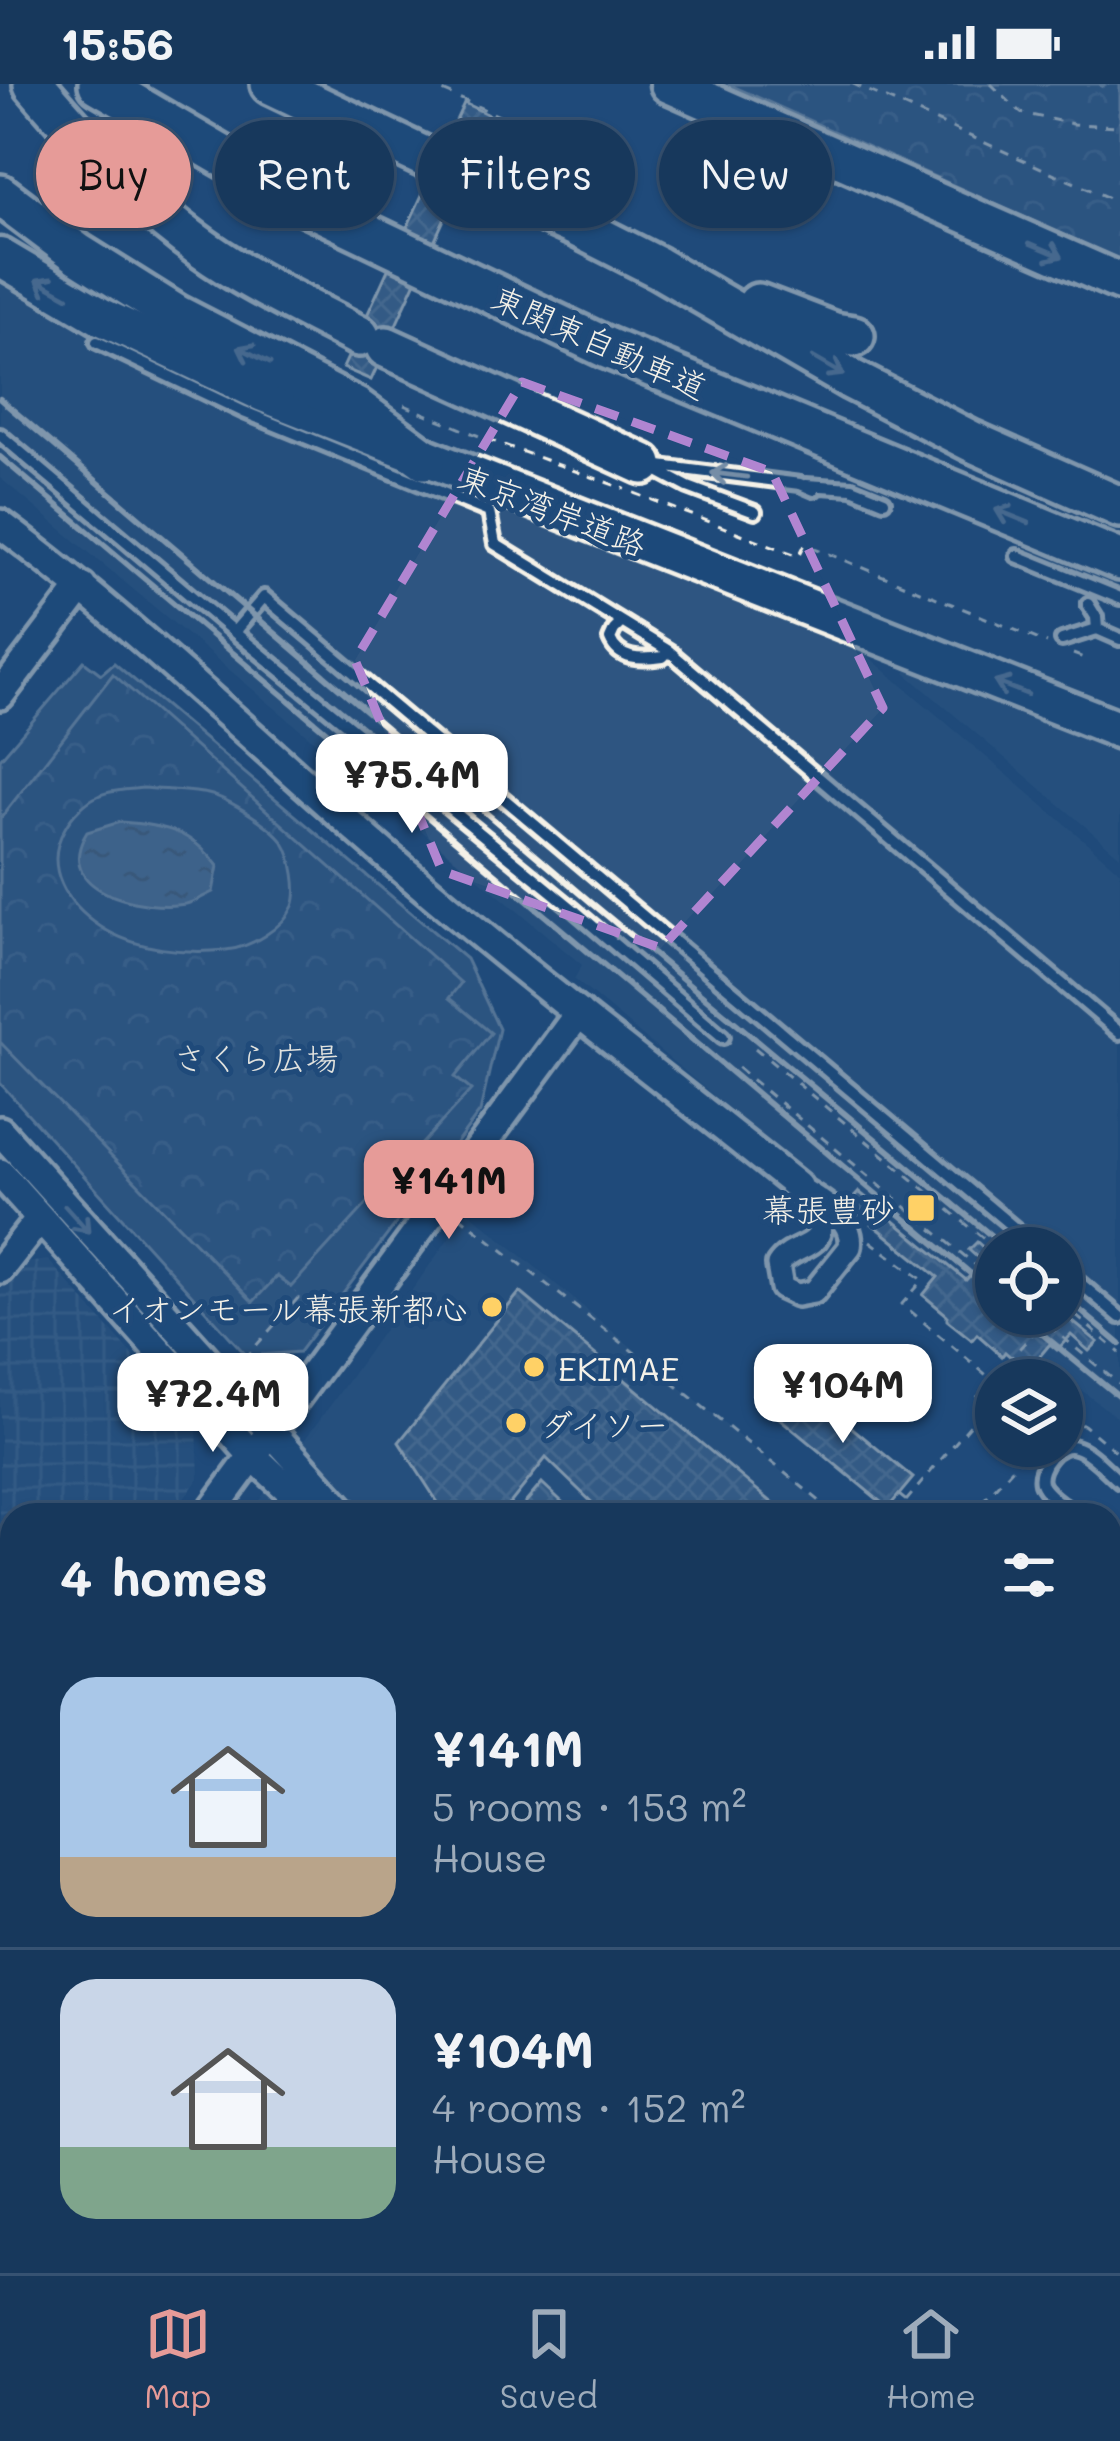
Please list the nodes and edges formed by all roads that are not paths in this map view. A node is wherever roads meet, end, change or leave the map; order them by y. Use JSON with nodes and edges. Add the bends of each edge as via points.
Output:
{"nodes":[{"id":1,"x":34,"y":84,"type":"edge"},
{"id":2,"x":99,"y":84,"type":"edge"},
{"id":3,"x":271,"y":84,"type":"edge"},
{"id":4,"x":669,"y":84,"type":"edge"},
{"id":5,"x":0,"y":194,"type":"edge"},
{"id":6,"x":0,"y":257,"type":"edge"},
{"id":7,"x":657,"y":267,"type":"junction"},
{"id":8,"x":1120,"y":282,"type":"edge"},
{"id":9,"x":854,"y":336,"type":"dead end"},
{"id":10,"x":98,"y":342,"type":"dead end"},
{"id":11,"x":0,"y":435,"type":"edge"},
{"id":12,"x":425,"y":459,"type":"junction"},
{"id":13,"x":643,"y":464,"type":"junction"},
{"id":14,"x":800,"y":484,"type":"junction"},
{"id":15,"x":814,"y":490,"type":"dead end"},
{"id":16,"x":884,"y":501,"type":"dead end"},
{"id":17,"x":1120,"y":507,"type":"edge"},
{"id":18,"x":755,"y":512,"type":"dead end"},
{"id":19,"x":0,"y":524,"type":"edge"},
{"id":20,"x":1017,"y":556,"type":"dead end"},
{"id":21,"x":82,"y":586,"type":"junction"},
{"id":22,"x":1119,"y":590,"type":"edge"},
{"id":23,"x":1088,"y":604,"type":"dead end"},
{"id":24,"x":622,"y":622,"type":"junction"},
{"id":25,"x":1097,"y":629,"type":"junction"},
{"id":26,"x":234,"y":632,"type":"junction"},
{"id":27,"x":1120,"y":639,"type":"edge"},
{"id":28,"x":1061,"y":640,"type":"dead end"},
{"id":29,"x":669,"y":650,"type":"junction"},
{"id":30,"x":0,"y":695,"type":"edge"},
{"id":31,"x":1120,"y":730,"type":"edge"},
{"id":32,"x":579,"y":1013,"type":"junction"},
{"id":33,"x":1120,"y":1033,"type":"edge"},
{"id":34,"x":723,"y":1037,"type":"dead end"},
{"id":35,"x":0,"y":1131,"type":"edge"},
{"id":36,"x":0,"y":1173,"type":"edge"},
{"id":37,"x":797,"y":1186,"type":"junction"},
{"id":38,"x":40,"y":1218,"type":"junction"},
{"id":39,"x":1013,"y":1227,"type":"edge"},
{"id":40,"x":0,"y":1269,"type":"edge"},
{"id":41,"x":1083,"y":1286,"type":"edge"},
{"id":42,"x":1120,"y":1317,"type":"edge"},
{"id":43,"x":268,"y":1432,"type":"junction"},
{"id":44,"x":252,"y":1455,"type":"junction"},
{"id":45,"x":1120,"y":1482,"type":"edge"},
{"id":46,"x":218,"y":1503,"type":"edge"},
{"id":47,"x":300,"y":1503,"type":"edge"},
{"id":48,"x":335,"y":1503,"type":"edge"},
{"id":49,"x":1061,"y":1503,"type":"edge"}],
"edges":[{"from":1,"to":13,"type":"highway","via":[[156,212],[227,266]]},
{"from":22,"to":2,"type":"highway","name":"東関東自動車道","one_way":true,"via":[[308,206]]},
{"from":3,"to":7,"type":"highway"},
{"from":4,"to":8,"type":"highway","one_way":true},
{"from":12,"to":5,"type":"highway","one_way":true,"via":[[356,408],[76,253]]},
{"from":12,"to":6,"type":"highway","name":"東京湾岸道路","one_way":true,"via":[[178,354]]},
{"from":7,"to":9,"type":"highway"},
{"from":7,"to":17,"type":"highway","one_way":true,"via":[[872,390]]},
{"from":10,"to":24,"type":"lane","via":[[489,512],[495,544]]},
{"from":11,"to":26,"type":"lane"},
{"from":31,"to":12,"type":"highway","name":"東京湾岸道路","one_way":true},
{"from":14,"to":13,"type":"lane","one_way":true},
{"from":13,"to":18,"type":"lane"},
{"from":14,"to":15,"type":"lane"},
{"from":14,"to":16,"type":"lane","via":[[852,488]]},
{"from":19,"to":21,"type":"street"},
{"from":20,"to":22,"type":"lane"},
{"from":21,"to":30,"type":"street"},
{"from":21,"to":32,"type":"street","via":[[387,856]]},
{"from":23,"to":25,"type":"lane"},
{"from":24,"to":29,"type":"lane"},
{"from":24,"to":29,"type":"lane","via":[[610,638],[624,656],[662,657]]},
{"from":25,"to":27,"type":"lane"},
{"from":25,"to":28,"type":"lane"},
{"from":26,"to":34,"type":"lane"},
{"from":26,"to":39,"type":"lane","via":[[264,597]]},
{"from":29,"to":33,"type":"lane"},
{"from":32,"to":37,"type":"street"},
{"from":32,"to":43,"type":"street"},
{"from":35,"to":43,"type":"street","one_way":true},
{"from":36,"to":38,"type":"street"},
{"from":37,"to":37,"type":"street","via":[[846,1223],[852,1239],[814,1292],[797,1295],[782,1288],[778,1265],[812,1244],[820,1228]]},
{"from":38,"to":40,"type":"street"},
{"from":38,"to":44,"type":"street"},
{"from":41,"to":42,"type":"lane"},
{"from":43,"to":44,"type":"street"},
{"from":43,"to":48,"type":"street"},
{"from":44,"to":46,"type":"street"},
{"from":44,"to":47,"type":"street"},
{"from":45,"to":49,"type":"lane","via":[[1078,1447],[1060,1447],[1040,1478]]}]}
